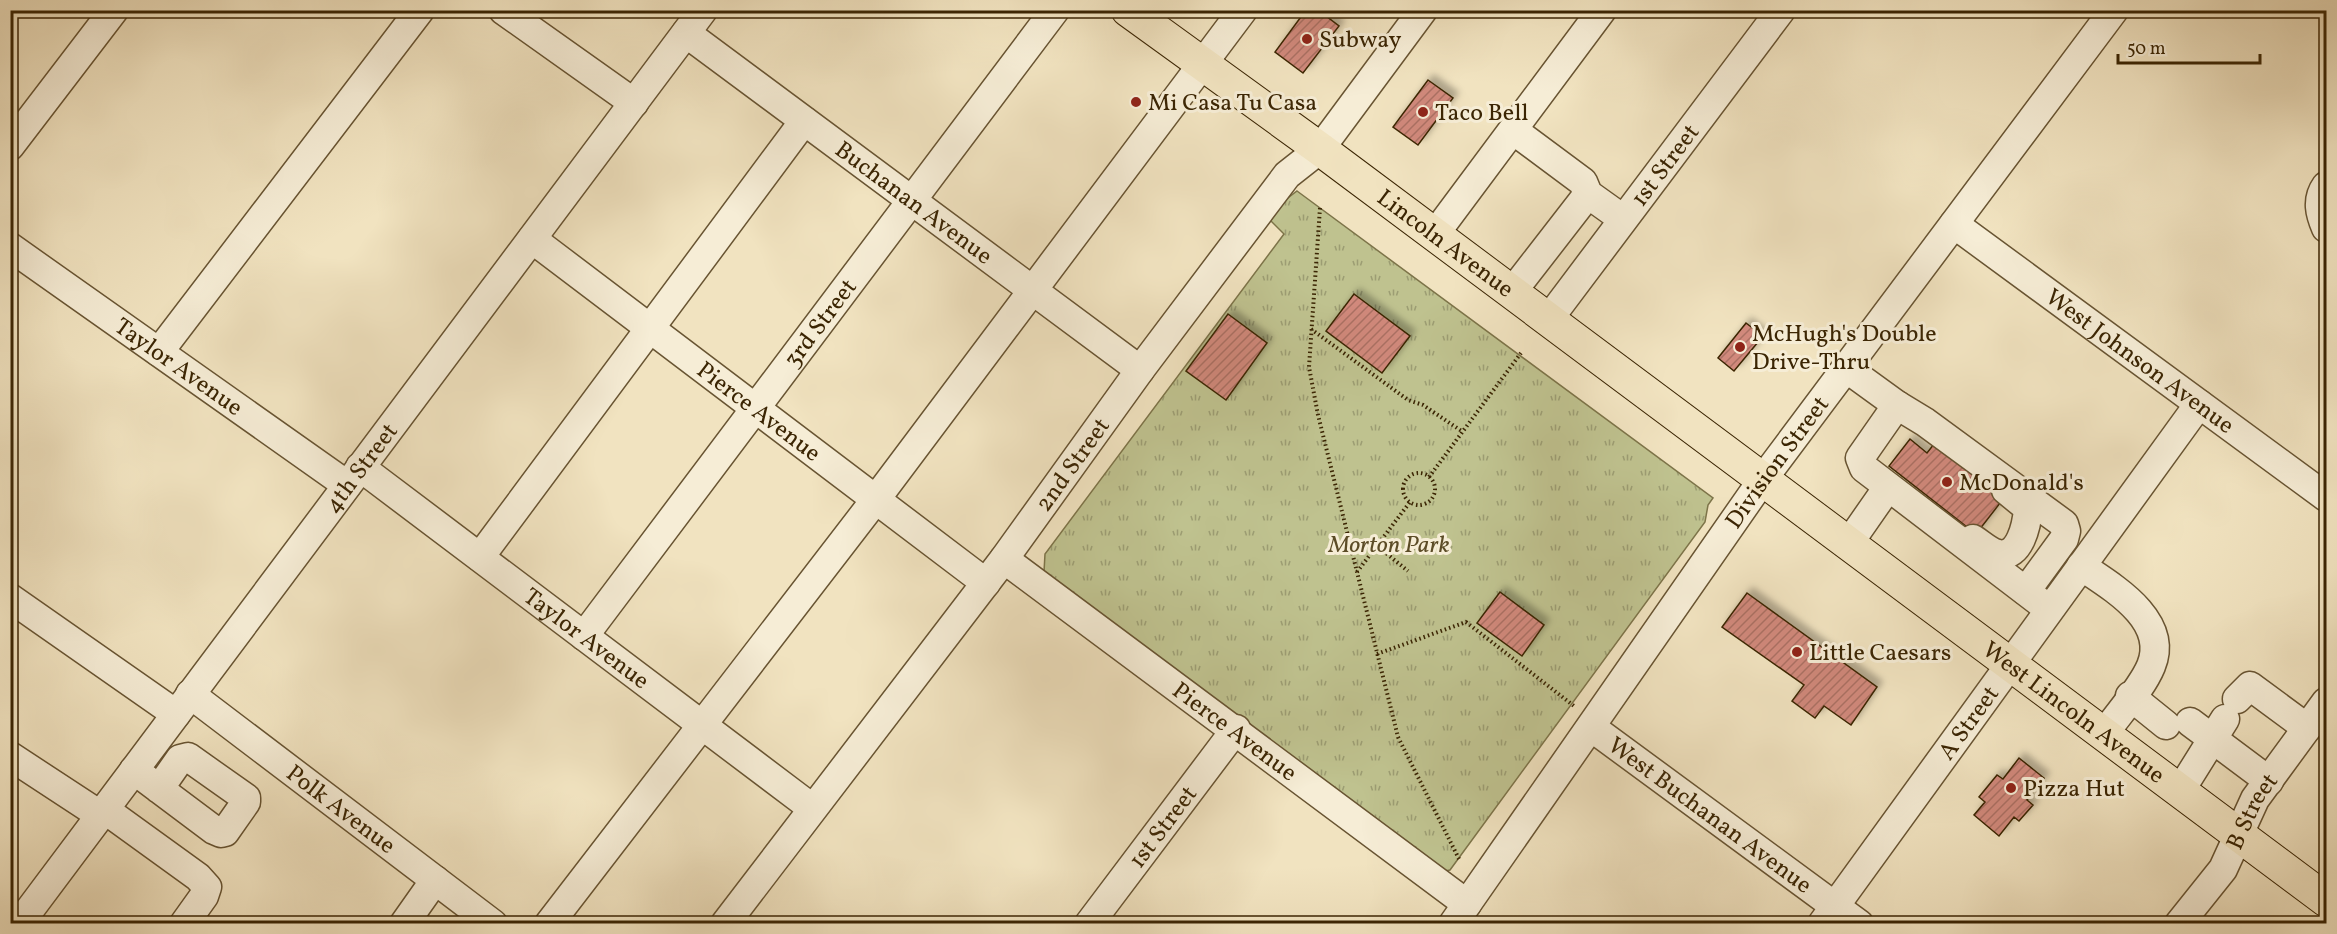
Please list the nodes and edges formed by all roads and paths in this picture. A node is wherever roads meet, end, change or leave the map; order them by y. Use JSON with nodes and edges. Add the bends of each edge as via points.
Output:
{"nodes":[{"id":1,"x":114,"y":10,"type":"edge"},
{"id":2,"x":420,"y":10,"type":"edge"},
{"id":3,"x":503,"y":10,"type":"edge"},
{"id":4,"x":703,"y":10,"type":"edge"},
{"id":5,"x":1055,"y":10,"type":"edge"},
{"id":6,"x":1128,"y":10,"type":"edge"},
{"id":7,"x":1243,"y":10,"type":"edge"},
{"id":8,"x":1423,"y":10,"type":"edge"},
{"id":9,"x":1602,"y":10,"type":"edge"},
{"id":10,"x":1781,"y":10,"type":"edge"},
{"id":11,"x":2114,"y":10,"type":"edge"},
{"id":12,"x":686,"y":33,"type":"junction"},
{"id":13,"x":1203,"y":64,"type":"junction"},
{"id":14,"x":634,"y":103,"type":"junction"},
{"id":15,"x":804,"y":121,"type":"junction"},
{"id":16,"x":1517,"y":134,"type":"junction"},
{"id":17,"x":10,"y":146,"type":"edge"},
{"id":18,"x":1320,"y":149,"type":"junction"},
{"id":19,"x":2326,"y":186,"type":"edge"},
{"id":20,"x":1588,"y":194,"type":"junction"},
{"id":21,"x":911,"y":200,"type":"junction"},
{"id":22,"x":1320,"y":208,"type":"dead end"},
{"id":23,"x":1623,"y":219,"type":"junction"},
{"id":24,"x":1954,"y":224,"type":"junction"},
{"id":25,"x":2326,"y":228,"type":"edge"},
{"id":26,"x":1435,"y":234,"type":"junction"},
{"id":27,"x":532,"y":239,"type":"junction"},
{"id":28,"x":10,"y":247,"type":"edge"},
{"id":29,"x":1032,"y":290,"type":"junction"},
{"id":30,"x":1512,"y":292,"type":"junction"},
{"id":31,"x":1548,"y":320,"type":"junction"},
{"id":32,"x":651,"y":329,"type":"junction"},
{"id":33,"x":1311,"y":329,"type":"junction"},
{"id":34,"x":159,"y":352,"type":"junction"},
{"id":35,"x":1521,"y":353,"type":"dead end"},
{"id":36,"x":1846,"y":368,"type":"junction"},
{"id":37,"x":1140,"y":370,"type":"junction"},
{"id":38,"x":2199,"y":404,"type":"junction"},
{"id":39,"x":1897,"y":405,"type":"junction"},
{"id":40,"x":756,"y":407,"type":"junction"},
{"id":41,"x":1925,"y":422,"type":"junction"},
{"id":42,"x":1463,"y":432,"type":"junction"},
{"id":43,"x":354,"y":476,"type":"junction"},
{"id":44,"x":1429,"y":477,"type":"junction"},
{"id":45,"x":1763,"y":479,"type":"junction"},
{"id":46,"x":1888,"y":487,"type":"junction"},
{"id":47,"x":2324,"y":490,"type":"edge"},
{"id":48,"x":876,"y":499,"type":"junction"},
{"id":49,"x":1410,"y":502,"type":"junction"},
{"id":50,"x":1936,"y":523,"type":"junction"},
{"id":51,"x":1849,"y":543,"type":"junction"},
{"id":52,"x":1376,"y":545,"type":"junction"},
{"id":53,"x":480,"y":557,"type":"junction"},
{"id":54,"x":1004,"y":559,"type":"junction"},
{"id":55,"x":2081,"y":566,"type":"junction"},
{"id":56,"x":1357,"y":572,"type":"junction"},
{"id":57,"x":1408,"y":572,"type":"dead end"},
{"id":58,"x":986,"y":582,"type":"junction"},
{"id":59,"x":2026,"y":591,"type":"junction"},
{"id":60,"x":10,"y":598,"type":"edge"},
{"id":61,"x":2049,"y":609,"type":"junction"},
{"id":62,"x":584,"y":636,"type":"junction"},
{"id":63,"x":1377,"y":654,"type":"junction"},
{"id":64,"x":2010,"y":663,"type":"junction"},
{"id":65,"x":2130,"y":696,"type":"junction"},
{"id":66,"x":2326,"y":702,"type":"edge"},
{"id":67,"x":183,"y":704,"type":"junction"},
{"id":68,"x":2232,"y":711,"type":"junction"},
{"id":69,"x":1582,"y":717,"type":"junction"},
{"id":70,"x":700,"y":723,"type":"junction"},
{"id":71,"x":2307,"y":728,"type":"junction"},
{"id":72,"x":1236,"y":729,"type":"junction"},
{"id":73,"x":2104,"y":734,"type":"junction"},
{"id":74,"x":10,"y":756,"type":"edge"},
{"id":75,"x":134,"y":770,"type":"junction"},
{"id":76,"x":2269,"y":781,"type":"junction"},
{"id":77,"x":159,"y":789,"type":"dead end"},
{"id":78,"x":2180,"y":791,"type":"junction"},
{"id":79,"x":812,"y":808,"type":"junction"},
{"id":80,"x":102,"y":812,"type":"junction"},
{"id":81,"x":2240,"y":837,"type":"junction"},
{"id":82,"x":1459,"y":859,"type":"dead end"},
{"id":83,"x":435,"y":880,"type":"junction"},
{"id":84,"x":2326,"y":900,"type":"edge"},
{"id":85,"x":1460,"y":914,"type":"edge"},
{"id":86,"x":1829,"y":915,"type":"edge"},
{"id":87,"x":19,"y":924,"type":"edge"},
{"id":88,"x":184,"y":924,"type":"edge"},
{"id":89,"x":404,"y":924,"type":"edge"},
{"id":90,"x":493,"y":924,"type":"edge"},
{"id":91,"x":549,"y":924,"type":"edge"},
{"id":92,"x":725,"y":924,"type":"edge"},
{"id":93,"x":1089,"y":924,"type":"edge"},
{"id":94,"x":1859,"y":924,"type":"edge"},
{"id":95,"x":2179,"y":924,"type":"edge"}],
"edges":[{"from":1,"to":17,"type":"street"},
{"from":2,"to":34,"type":"street"},
{"from":3,"to":14,"type":"street"},
{"from":4,"to":12,"type":"street","name":"4th Street"},
{"from":5,"to":21,"type":"street","name":"3rd Street"},
{"from":6,"to":13,"type":"main road","name":"Lincoln Avenue"},
{"from":7,"to":13,"type":"street"},
{"from":8,"to":18,"type":"street","name":"2nd Street"},
{"from":9,"to":16,"type":"street"},
{"from":10,"to":23,"type":"street","name":"1st Street"},
{"from":11,"to":24,"type":"street","name":"Division Street"},
{"from":12,"to":14,"type":"street","name":"4th Street"},
{"from":12,"to":15,"type":"street","name":"Buchanan Avenue"},
{"from":13,"to":18,"type":"main road","name":"Lincoln Avenue"},
{"from":13,"to":29,"type":"street"},
{"from":14,"to":27,"type":"street","name":"4th Street"},
{"from":15,"to":21,"type":"street","name":"Buchanan Avenue"},
{"from":15,"to":32,"type":"street"},
{"from":16,"to":20,"type":"street","via":[[1583,182]]},
{"from":16,"to":26,"type":"street"},
{"from":18,"to":26,"type":"main road","name":"Lincoln Avenue"},
{"from":18,"to":37,"type":"street","name":"2nd Street","via":[[1287,175]]},
{"from":19,"to":25,"type":"street","via":[[2319,211]]},
{"from":20,"to":23,"type":"street"},
{"from":20,"to":30,"type":"street"},
{"from":21,"to":29,"type":"street","name":"Buchanan Avenue"},
{"from":21,"to":40,"type":"street","name":"3rd Street"},
{"from":22,"to":33,"type":"path"},
{"from":23,"to":31,"type":"street","name":"1st Street"},
{"from":24,"to":36,"type":"street","name":"Division Street"},
{"from":24,"to":38,"type":"street","name":"West Johnson Avenue"},
{"from":26,"to":30,"type":"main road","name":"Lincoln Avenue"},
{"from":27,"to":32,"type":"street","name":"Pierce Avenue"},
{"from":27,"to":43,"type":"street","name":"4th Street"},
{"from":28,"to":34,"type":"street","name":"Taylor Avenue"},
{"from":29,"to":37,"type":"street","name":"Buchanan Avenue"},
{"from":29,"to":48,"type":"street"},
{"from":30,"to":31,"type":"main road","name":"Lincoln Avenue"},
{"from":31,"to":45,"type":"main road","name":"Lincoln Avenue"},
{"from":32,"to":40,"type":"street","name":"Pierce Avenue"},
{"from":32,"to":53,"type":"street"},
{"from":33,"to":42,"type":"path","via":[[1408,400],[1423,405]]},
{"from":33,"to":56,"type":"path","via":[[1309,367],[1318,415]]},
{"from":34,"to":43,"type":"street","name":"Taylor Avenue"},
{"from":35,"to":42,"type":"path"},
{"from":36,"to":39,"type":"street"},
{"from":36,"to":45,"type":"street","name":"Division Street"},
{"from":37,"to":54,"type":"street","name":"2nd Street"},
{"from":38,"to":47,"type":"street","name":"West Johnson Avenue"},
{"from":38,"to":55,"type":"street","name":"A Street"},
{"from":39,"to":41,"type":"street"},
{"from":39,"to":46,"type":"street","via":[[1860,458],[1864,468]]},
{"from":40,"to":48,"type":"street","name":"Pierce Avenue"},
{"from":40,"to":62,"type":"street","name":"3rd Street"},
{"from":41,"to":50,"type":"street","via":[[1939,441],[2028,508],[2016,548],[2009,553],[1999,554],[1941,522]]},
{"from":41,"to":59,"type":"street","via":[[2064,524],[2064,540]]},
{"from":42,"to":44,"type":"path"},
{"from":43,"to":53,"type":"street","name":"Taylor Avenue"},
{"from":43,"to":67,"type":"street","name":"4th Street"},
{"from":44,"to":49,"type":"path","via":[[1435,491],[1430,501],[1420,505]]},
{"from":44,"to":49,"type":"path","via":[[1419,473],[1406,479],[1404,494]]},
{"from":45,"to":51,"type":"main road","name":"West Lincoln Avenue"},
{"from":45,"to":69,"type":"street","name":"Division Street"},
{"from":46,"to":50,"type":"street"},
{"from":46,"to":51,"type":"street"},
{"from":48,"to":58,"type":"street","name":"Pierce Avenue"},
{"from":48,"to":70,"type":"street"},
{"from":49,"to":52,"type":"path"},
{"from":50,"to":59,"type":"street"},
{"from":51,"to":64,"type":"main road","name":"West Lincoln Avenue"},
{"from":52,"to":56,"type":"path"},
{"from":52,"to":57,"type":"path"},
{"from":53,"to":62,"type":"street","name":"Taylor Avenue"},
{"from":54,"to":58,"type":"street","name":"2nd Street"},
{"from":54,"to":72,"type":"street","name":"Pierce Avenue"},
{"from":55,"to":61,"type":"street","name":"A Street"},
{"from":55,"to":65,"type":"street","via":[[2124,596],[2144,617],[2154,635],[2156,647],[2151,667]]},
{"from":56,"to":63,"type":"path"},
{"from":58,"to":79,"type":"street","name":"2nd Street"},
{"from":59,"to":61,"type":"street"},
{"from":60,"to":67,"type":"street","name":"Polk Avenue"},
{"from":61,"to":64,"type":"street","name":"A Street"},
{"from":62,"to":70,"type":"street","name":"Taylor Avenue"},
{"from":63,"to":69,"type":"path","via":[[1466,622]]},
{"from":63,"to":82,"type":"path","via":[[1398,737]]},
{"from":64,"to":73,"type":"main road","name":"West Lincoln Avenue"},
{"from":64,"to":86,"type":"street","name":"A Street"},
{"from":65,"to":68,"type":"street","via":[[2178,723]]},
{"from":65,"to":73,"type":"street"},
{"from":66,"to":71,"type":"street","name":"B Street"},
{"from":67,"to":75,"type":"street","name":"4th Street"},
{"from":67,"to":83,"type":"street","name":"Polk Avenue"},
{"from":68,"to":71,"type":"street"},
{"from":68,"to":76,"type":"street"},
{"from":68,"to":78,"type":"street"},
{"from":69,"to":85,"type":"street","name":"Division Street"},
{"from":69,"to":86,"type":"street","name":"West Buchanan Avenue"},
{"from":70,"to":79,"type":"street","name":"Taylor Avenue"},
{"from":70,"to":91,"type":"street"},
{"from":71,"to":76,"type":"street","name":"B Street"},
{"from":72,"to":85,"type":"street","name":"Pierce Avenue"},
{"from":72,"to":93,"type":"street","name":"1st Street"},
{"from":73,"to":78,"type":"main road","name":"West Lincoln Avenue"},
{"from":74,"to":80,"type":"street"},
{"from":75,"to":77,"type":"street"},
{"from":75,"to":80,"type":"street","name":"4th Street"},
{"from":76,"to":81,"type":"street","name":"B Street","via":[[2255,799]]},
{"from":78,"to":81,"type":"main road","name":"West Lincoln Avenue"},
{"from":79,"to":92,"type":"street","name":"2nd Street"},
{"from":80,"to":87,"type":"street","name":"4th Street"},
{"from":80,"to":88,"type":"street","via":[[198,877],[207,888]]},
{"from":81,"to":84,"type":"main road","name":"West Lincoln Avenue"},
{"from":81,"to":95,"type":"street","name":"B Street","via":[[2223,868]]},
{"from":83,"to":89,"type":"street"},
{"from":83,"to":90,"type":"street","name":"Polk Avenue"},
{"from":86,"to":94,"type":"street","name":"West Buchanan Avenue"}]}
